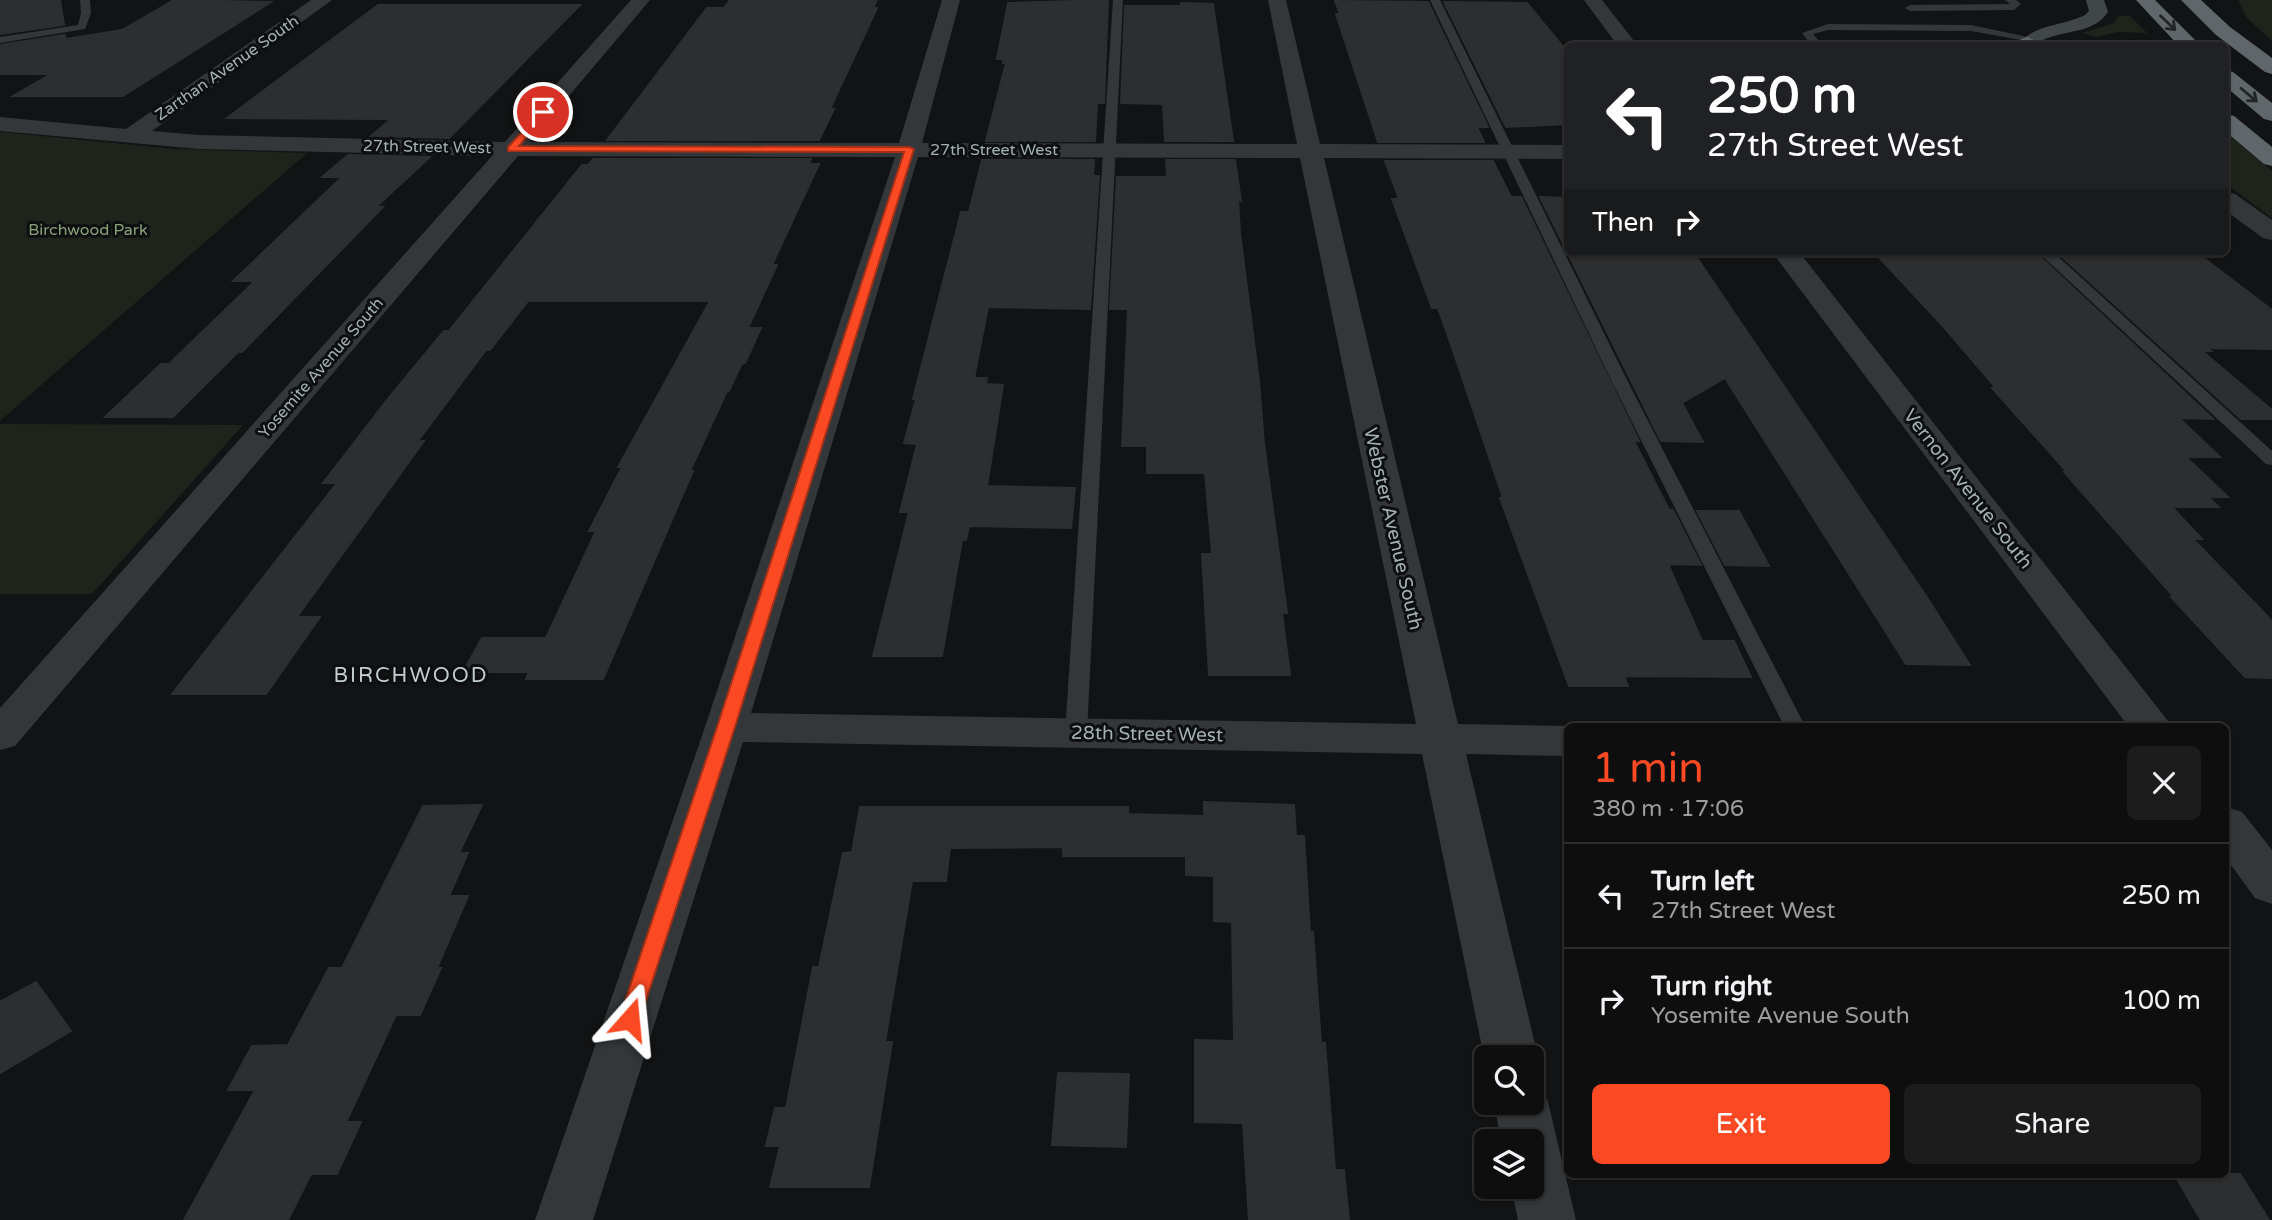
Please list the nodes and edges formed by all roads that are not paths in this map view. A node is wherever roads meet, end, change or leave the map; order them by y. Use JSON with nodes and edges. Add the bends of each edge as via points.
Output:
{"nodes":[{"id":1,"x":85,"y":0,"type":"edge"},
{"id":2,"x":323,"y":0,"type":"edge"},
{"id":3,"x":641,"y":0,"type":"edge"},
{"id":4,"x":951,"y":0,"type":"edge"},
{"id":5,"x":1118,"y":0,"type":"edge"},
{"id":6,"x":1277,"y":0,"type":"edge"},
{"id":7,"x":1435,"y":0,"type":"edge"},
{"id":8,"x":1593,"y":0,"type":"edge"},
{"id":9,"x":2010,"y":0,"type":"edge"},
{"id":10,"x":2095,"y":0,"type":"edge"},
{"id":11,"x":2145,"y":0,"type":"edge"},
{"id":12,"x":2190,"y":0,"type":"edge"},
{"id":13,"x":1910,"y":8,"type":"dead end"},
{"id":14,"x":2239,"y":20,"type":"dead end"},
{"id":15,"x":0,"y":40,"type":"edge"},
{"id":16,"x":1625,"y":42,"type":"edge"},
{"id":17,"x":1815,"y":42,"type":"edge"},
{"id":18,"x":2026,"y":42,"type":"edge"},
{"id":19,"x":2033,"y":42,"type":"edge"},
{"id":20,"x":2187,"y":42,"type":"edge"},
{"id":21,"x":2270,"y":67,"type":"edge"},
{"id":22,"x":2229,"y":78,"type":"edge"},
{"id":23,"x":2272,"y":114,"type":"edge"},
{"id":24,"x":2229,"y":123,"type":"edge"},
{"id":25,"x":0,"y":124,"type":"edge"},
{"id":26,"x":130,"y":136,"type":"junction"},
{"id":27,"x":511,"y":149,"type":"junction"},
{"id":28,"x":909,"y":149,"type":"junction"},
{"id":29,"x":1108,"y":149,"type":"junction"},
{"id":30,"x":1308,"y":150,"type":"junction"},
{"id":31,"x":1509,"y":152,"type":"junction"},
{"id":32,"x":1564,"y":152,"type":"edge"},
{"id":33,"x":2272,"y":159,"type":"edge"},
{"id":34,"x":2229,"y":201,"type":"edge"},
{"id":35,"x":2272,"y":232,"type":"edge"},
{"id":36,"x":1789,"y":256,"type":"edge"},
{"id":37,"x":2049,"y":256,"type":"edge"},
{"id":38,"x":2272,"y":460,"type":"edge"},
{"id":39,"x":1793,"y":723,"type":"edge"},
{"id":40,"x":2149,"y":723,"type":"edge"},
{"id":41,"x":726,"y":727,"type":"junction"},
{"id":42,"x":1076,"y":733,"type":"junction"},
{"id":43,"x":0,"y":735,"type":"edge"},
{"id":44,"x":1440,"y":738,"type":"junction"},
{"id":45,"x":1564,"y":741,"type":"edge"},
{"id":46,"x":2229,"y":828,"type":"edge"},
{"id":47,"x":2272,"y":886,"type":"edge"},
{"id":48,"x":1508,"y":1045,"type":"edge"},
{"id":49,"x":1542,"y":1199,"type":"edge"},
{"id":50,"x":564,"y":1220,"type":"edge"},
{"id":51,"x":1547,"y":1220,"type":"edge"}],
"edges":[{"from":1,"to":15,"type":"lane","via":[[82,27]]},
{"from":2,"to":26,"type":"street","name":"Zarthan Avenue South"},
{"from":3,"to":27,"type":"street","name":"Yosemite Avenue South"},
{"from":4,"to":28,"type":"street"},
{"from":5,"to":29,"type":"lane"},
{"from":6,"to":30,"type":"street","name":"Webster Avenue South"},
{"from":7,"to":31,"type":"lane"},
{"from":8,"to":16,"type":"street"},
{"from":9,"to":13,"type":"lane","via":[[2014,7]]},
{"from":10,"to":19,"type":"street","via":[[2099,12],[2089,22]]},
{"from":11,"to":20,"type":"highway","one_way":true},
{"from":12,"to":21,"type":"highway"},
{"from":14,"to":21,"type":"highway"},
{"from":17,"to":18,"type":"lane","via":[[1808,33],[1828,27],[1971,28]]},
{"from":22,"to":23,"type":"highway","one_way":true},
{"from":24,"to":33,"type":"highway"},
{"from":25,"to":26,"type":"street","name":"27th Street West"},
{"from":26,"to":27,"type":"street","name":"27th Street West","via":[[199,142]]},
{"from":27,"to":28,"type":"street","name":"27th Street West"},
{"from":27,"to":43,"type":"street","name":"Yosemite Avenue South"},
{"from":28,"to":29,"type":"street","name":"27th Street West"},
{"from":28,"to":41,"type":"street"},
{"from":29,"to":30,"type":"street","name":"27th Street West"},
{"from":29,"to":42,"type":"lane"},
{"from":30,"to":31,"type":"street","name":"27th Street West"},
{"from":30,"to":44,"type":"street","name":"Webster Avenue South"},
{"from":31,"to":32,"type":"street","name":"27th Street West"},
{"from":31,"to":39,"type":"lane"},
{"from":34,"to":35,"type":"street"},
{"from":36,"to":40,"type":"street","name":"Vernon Avenue South"},
{"from":37,"to":38,"type":"lane"},
{"from":41,"to":42,"type":"street","name":"28th Street West"},
{"from":41,"to":50,"type":"street"},
{"from":42,"to":44,"type":"street","name":"28th Street West"},
{"from":44,"to":45,"type":"street","name":"28th Street West"},
{"from":44,"to":48,"type":"street","name":"Webster Avenue South"},
{"from":46,"to":47,"type":"street"},
{"from":49,"to":51,"type":"street"}]}
